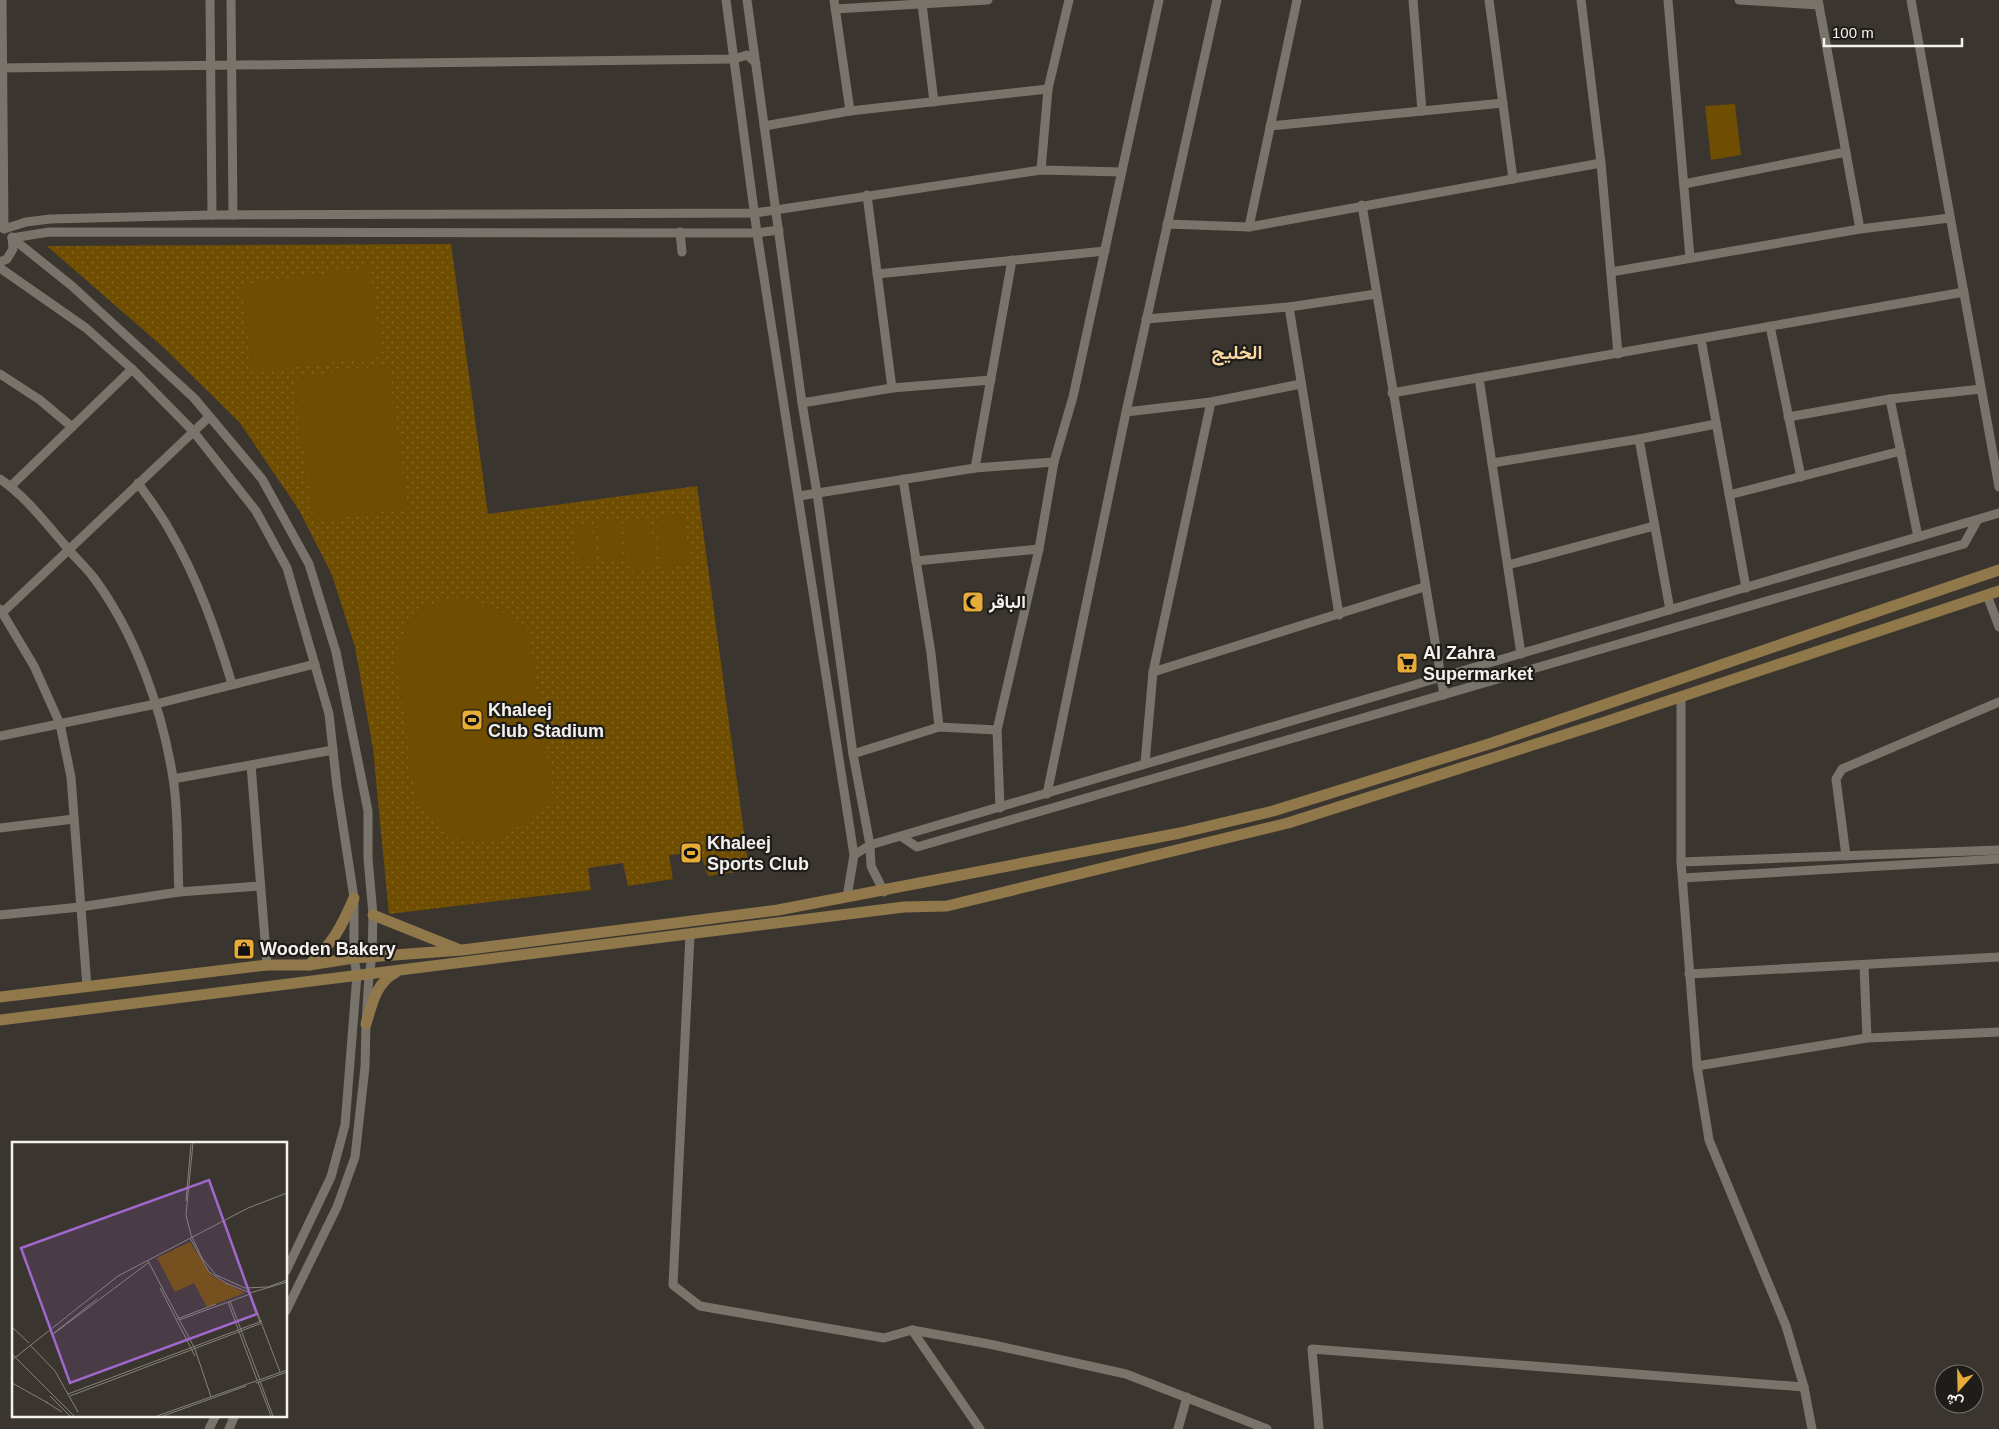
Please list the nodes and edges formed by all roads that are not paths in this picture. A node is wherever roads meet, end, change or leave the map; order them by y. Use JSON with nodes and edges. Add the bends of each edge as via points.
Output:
{"nodes":[{"id":1,"x":2,"y":0,"type":"edge"},
{"id":2,"x":210,"y":0,"type":"edge"},
{"id":3,"x":231,"y":0,"type":"edge"},
{"id":4,"x":726,"y":0,"type":"edge"},
{"id":5,"x":748,"y":0,"type":"edge"},
{"id":6,"x":988,"y":0,"type":"edge"},
{"id":7,"x":1069,"y":0,"type":"edge"},
{"id":8,"x":1159,"y":0,"type":"edge"},
{"id":9,"x":1216,"y":0,"type":"edge"},
{"id":10,"x":1297,"y":0,"type":"edge"},
{"id":11,"x":1413,"y":0,"type":"edge"},
{"id":12,"x":1489,"y":0,"type":"edge"},
{"id":13,"x":1581,"y":0,"type":"edge"},
{"id":14,"x":1668,"y":0,"type":"edge"},
{"id":15,"x":1739,"y":0,"type":"edge"},
{"id":16,"x":1911,"y":0,"type":"edge"},
{"id":17,"x":1818,"y":2,"type":"edge"},
{"id":18,"x":922,"y":4,"type":"junction"},
{"id":19,"x":835,"y":5,"type":"edge"},
{"id":20,"x":734,"y":59,"type":"junction"},
{"id":21,"x":756,"y":63,"type":"junction"},
{"id":22,"x":232,"y":67,"type":"junction"},
{"id":23,"x":1,"y":68,"type":"edge"},
{"id":24,"x":210,"y":68,"type":"junction"},
{"id":25,"x":1048,"y":89,"type":"junction"},
{"id":26,"x":934,"y":102,"type":"junction"},
{"id":27,"x":1503,"y":103,"type":"junction"},
{"id":28,"x":850,"y":111,"type":"junction"},
{"id":29,"x":1422,"y":111,"type":"junction"},
{"id":30,"x":764,"y":126,"type":"junction"},
{"id":31,"x":1270,"y":126,"type":"junction"},
{"id":32,"x":1846,"y":152,"type":"junction"},
{"id":33,"x":1601,"y":163,"type":"junction"},
{"id":34,"x":1041,"y":170,"type":"junction"},
{"id":35,"x":1122,"y":172,"type":"junction"},
{"id":36,"x":1513,"y":179,"type":"junction"},
{"id":37,"x":1684,"y":184,"type":"junction"},
{"id":38,"x":866,"y":195,"type":"junction"},
{"id":39,"x":1362,"y":205,"type":"junction"},
{"id":40,"x":776,"y":210,"type":"junction"},
{"id":41,"x":755,"y":213,"type":"junction"},
{"id":42,"x":212,"y":215,"type":"junction"},
{"id":43,"x":233,"y":215,"type":"junction"},
{"id":44,"x":1950,"y":218,"type":"junction"},
{"id":45,"x":1167,"y":224,"type":"junction"},
{"id":46,"x":1249,"y":227,"type":"junction"},
{"id":47,"x":2,"y":229,"type":"edge"},
{"id":48,"x":1860,"y":229,"type":"junction"},
{"id":49,"x":778,"y":230,"type":"junction"},
{"id":50,"x":680,"y":232,"type":"junction"},
{"id":51,"x":757,"y":232,"type":"junction"},
{"id":52,"x":12,"y":238,"type":"junction"},
{"id":53,"x":1105,"y":251,"type":"junction"},
{"id":54,"x":682,"y":252,"type":"dead end"},
{"id":55,"x":1690,"y":258,"type":"junction"},
{"id":56,"x":1012,"y":260,"type":"junction"},
{"id":57,"x":0,"y":262,"type":"edge"},
{"id":58,"x":0,"y":268,"type":"edge"},
{"id":59,"x":1610,"y":272,"type":"junction"},
{"id":60,"x":877,"y":274,"type":"junction"},
{"id":61,"x":1964,"y":292,"type":"junction"},
{"id":62,"x":1376,"y":294,"type":"junction"},
{"id":63,"x":1289,"y":307,"type":"junction"},
{"id":64,"x":1146,"y":319,"type":"junction"},
{"id":65,"x":1770,"y":326,"type":"junction"},
{"id":66,"x":1701,"y":339,"type":"junction"},
{"id":67,"x":1618,"y":354,"type":"junction"},
{"id":68,"x":132,"y":369,"type":"junction"},
{"id":69,"x":0,"y":374,"type":"edge"},
{"id":70,"x":1479,"y":378,"type":"junction"},
{"id":71,"x":991,"y":380,"type":"junction"},
{"id":72,"x":1301,"y":384,"type":"junction"},
{"id":73,"x":892,"y":388,"type":"junction"},
{"id":74,"x":1981,"y":389,"type":"junction"},
{"id":75,"x":1392,"y":393,"type":"junction"},
{"id":76,"x":1890,"y":399,"type":"junction"},
{"id":77,"x":1211,"y":402,"type":"junction"},
{"id":78,"x":802,"y":403,"type":"junction"},
{"id":79,"x":1126,"y":412,"type":"junction"},
{"id":80,"x":209,"y":416,"type":"junction"},
{"id":81,"x":1788,"y":417,"type":"junction"},
{"id":82,"x":1716,"y":424,"type":"junction"},
{"id":83,"x":72,"y":427,"type":"junction"},
{"id":84,"x":193,"y":431,"type":"junction"},
{"id":85,"x":1639,"y":439,"type":"junction"},
{"id":86,"x":1900,"y":452,"type":"junction"},
{"id":87,"x":1054,"y":462,"type":"junction"},
{"id":88,"x":1492,"y":463,"type":"junction"},
{"id":89,"x":975,"y":468,"type":"junction"},
{"id":90,"x":1801,"y":477,"type":"junction"},
{"id":91,"x":0,"y":479,"type":"edge"},
{"id":92,"x":903,"y":479,"type":"junction"},
{"id":93,"x":138,"y":483,"type":"junction"},
{"id":94,"x":11,"y":486,"type":"junction"},
{"id":95,"x":1999,"y":487,"type":"edge"},
{"id":96,"x":817,"y":493,"type":"junction"},
{"id":97,"x":1729,"y":495,"type":"junction"},
{"id":98,"x":799,"y":496,"type":"junction"},
{"id":99,"x":1999,"y":513,"type":"edge"},
{"id":100,"x":1977,"y":521,"type":"junction"},
{"id":101,"x":1654,"y":526,"type":"junction"},
{"id":102,"x":1918,"y":537,"type":"junction"},
{"id":103,"x":1040,"y":549,"type":"junction"},
{"id":104,"x":69,"y":550,"type":"junction"},
{"id":105,"x":916,"y":561,"type":"junction"},
{"id":106,"x":1508,"y":565,"type":"junction"},
{"id":107,"x":1999,"y":570,"type":"edge"},
{"id":108,"x":1424,"y":587,"type":"junction"},
{"id":109,"x":1746,"y":588,"type":"junction"},
{"id":110,"x":1999,"y":591,"type":"edge"},
{"id":111,"x":1987,"y":596,"type":"junction"},
{"id":112,"x":1670,"y":610,"type":"junction"},
{"id":113,"x":2,"y":611,"type":"edge"},
{"id":114,"x":1339,"y":615,"type":"junction"},
{"id":115,"x":1999,"y":627,"type":"edge"},
{"id":116,"x":1521,"y":654,"type":"junction"},
{"id":117,"x":316,"y":664,"type":"junction"},
{"id":118,"x":1153,"y":672,"type":"junction"},
{"id":119,"x":1439,"y":678,"type":"junction"},
{"id":120,"x":232,"y":684,"type":"junction"},
{"id":121,"x":1444,"y":695,"type":"junction"},
{"id":122,"x":1681,"y":696,"type":"junction"},
{"id":123,"x":1999,"y":702,"type":"edge"},
{"id":124,"x":156,"y":704,"type":"junction"},
{"id":125,"x":60,"y":724,"type":"junction"},
{"id":126,"x":938,"y":727,"type":"junction"},
{"id":127,"x":997,"y":730,"type":"junction"},
{"id":128,"x":0,"y":736,"type":"edge"},
{"id":129,"x":333,"y":750,"type":"junction"},
{"id":130,"x":853,"y":754,"type":"junction"},
{"id":131,"x":1146,"y":763,"type":"junction"},
{"id":132,"x":251,"y":765,"type":"junction"},
{"id":133,"x":173,"y":779,"type":"junction"},
{"id":134,"x":1047,"y":794,"type":"junction"},
{"id":135,"x":1000,"y":808,"type":"junction"},
{"id":136,"x":74,"y":819,"type":"junction"},
{"id":137,"x":0,"y":828,"type":"edge"},
{"id":138,"x":902,"y":837,"type":"junction"},
{"id":139,"x":870,"y":845,"type":"junction"},
{"id":140,"x":1999,"y":850,"type":"edge"},
{"id":141,"x":854,"y":855,"type":"junction"},
{"id":142,"x":1846,"y":856,"type":"junction"},
{"id":143,"x":1999,"y":859,"type":"edge"},
{"id":144,"x":1681,"y":862,"type":"junction"},
{"id":145,"x":1683,"y":878,"type":"junction"},
{"id":146,"x":260,"y":886,"type":"junction"},
{"id":147,"x":179,"y":892,"type":"junction"},
{"id":148,"x":884,"y":892,"type":"junction"},
{"id":149,"x":847,"y":897,"type":"junction"},
{"id":150,"x":354,"y":898,"type":"junction"},
{"id":151,"x":80,"y":907,"type":"junction"},
{"id":152,"x":0,"y":915,"type":"edge"},
{"id":153,"x":373,"y":915,"type":"junction"},
{"id":154,"x":690,"y":935,"type":"junction"},
{"id":155,"x":462,"y":950,"type":"junction"},
{"id":156,"x":372,"y":957,"type":"junction"},
{"id":157,"x":1999,"y":957,"type":"edge"},
{"id":158,"x":354,"y":958,"type":"junction"},
{"id":159,"x":267,"y":965,"type":"junction"},
{"id":160,"x":309,"y":965,"type":"junction"},
{"id":161,"x":1864,"y":965,"type":"junction"},
{"id":162,"x":398,"y":971,"type":"junction"},
{"id":163,"x":369,"y":974,"type":"junction"},
{"id":164,"x":1689,"y":974,"type":"junction"},
{"id":165,"x":357,"y":975,"type":"junction"},
{"id":166,"x":86,"y":987,"type":"junction"},
{"id":167,"x":0,"y":997,"type":"edge"},
{"id":168,"x":0,"y":1020,"type":"edge"},
{"id":169,"x":366,"y":1024,"type":"junction"},
{"id":170,"x":1999,"y":1032,"type":"edge"},
{"id":171,"x":1867,"y":1038,"type":"junction"},
{"id":172,"x":1697,"y":1066,"type":"junction"},
{"id":173,"x":288,"y":1267,"type":"edge"},
{"id":174,"x":288,"y":1306,"type":"edge"},
{"id":175,"x":912,"y":1330,"type":"junction"},
{"id":176,"x":1804,"y":1387,"type":"junction"},
{"id":177,"x":1187,"y":1398,"type":"junction"},
{"id":178,"x":216,"y":1416,"type":"edge"},
{"id":179,"x":235,"y":1416,"type":"edge"},
{"id":180,"x":209,"y":1429,"type":"edge"},
{"id":181,"x":229,"y":1429,"type":"edge"},
{"id":182,"x":980,"y":1429,"type":"edge"},
{"id":183,"x":1178,"y":1429,"type":"edge"},
{"id":184,"x":1267,"y":1429,"type":"edge"},
{"id":185,"x":1319,"y":1429,"type":"edge"},
{"id":186,"x":1812,"y":1429,"type":"edge"}],
"edges":[{"from":1,"to":23,"type":"street"},
{"from":2,"to":24,"type":"street"},
{"from":3,"to":22,"type":"street"},
{"from":4,"to":20,"type":"street"},
{"from":5,"to":21,"type":"street"},
{"from":6,"to":18,"type":"street"},
{"from":7,"to":25,"type":"street"},
{"from":8,"to":35,"type":"street"},
{"from":9,"to":45,"type":"street"},
{"from":10,"to":31,"type":"street"},
{"from":11,"to":29,"type":"street"},
{"from":12,"to":27,"type":"street"},
{"from":13,"to":33,"type":"street"},
{"from":14,"to":37,"type":"street"},
{"from":15,"to":17,"type":"street"},
{"from":16,"to":44,"type":"street"},
{"from":17,"to":32,"type":"street"},
{"from":18,"to":19,"type":"street"},
{"from":18,"to":26,"type":"street"},
{"from":19,"to":28,"type":"street"},
{"from":20,"to":21,"type":"street","via":[[747,55]]},
{"from":20,"to":22,"type":"street"},
{"from":20,"to":41,"type":"street"},
{"from":21,"to":30,"type":"street"},
{"from":22,"to":24,"type":"street"},
{"from":22,"to":43,"type":"street"},
{"from":23,"to":24,"type":"street"},
{"from":23,"to":47,"type":"street"},
{"from":24,"to":42,"type":"street"},
{"from":25,"to":26,"type":"street"},
{"from":25,"to":34,"type":"street"},
{"from":26,"to":28,"type":"street"},
{"from":27,"to":29,"type":"street"},
{"from":27,"to":36,"type":"street"},
{"from":28,"to":30,"type":"street"},
{"from":29,"to":31,"type":"street"},
{"from":30,"to":40,"type":"street"},
{"from":31,"to":46,"type":"street"},
{"from":32,"to":37,"type":"street"},
{"from":32,"to":48,"type":"street"},
{"from":33,"to":36,"type":"street"},
{"from":33,"to":59,"type":"street"},
{"from":34,"to":35,"type":"street"},
{"from":34,"to":38,"type":"street"},
{"from":35,"to":53,"type":"street"},
{"from":36,"to":39,"type":"street"},
{"from":37,"to":55,"type":"street"},
{"from":38,"to":40,"type":"street"},
{"from":38,"to":60,"type":"street"},
{"from":39,"to":46,"type":"street"},
{"from":39,"to":62,"type":"street"},
{"from":40,"to":41,"type":"street"},
{"from":40,"to":49,"type":"street"},
{"from":41,"to":43,"type":"street"},
{"from":41,"to":51,"type":"street"},
{"from":42,"to":43,"type":"street"},
{"from":42,"to":47,"type":"street","via":[[50,219]]},
{"from":44,"to":48,"type":"street"},
{"from":44,"to":61,"type":"street"},
{"from":45,"to":46,"type":"street"},
{"from":45,"to":64,"type":"street"},
{"from":47,"to":52,"type":"street"},
{"from":48,"to":55,"type":"street"},
{"from":49,"to":51,"type":"street"},
{"from":49,"to":78,"type":"street"},
{"from":50,"to":51,"type":"street"},
{"from":50,"to":52,"type":"street","via":[[49,232]]},
{"from":50,"to":54,"type":"street"},
{"from":51,"to":98,"type":"street"},
{"from":52,"to":57,"type":"street","via":[[11,255]]},
{"from":52,"to":80,"type":"street","via":[[72,286],[194,398]]},
{"from":53,"to":56,"type":"street"},
{"from":53,"to":87,"type":"street","via":[[1073,397]]},
{"from":55,"to":59,"type":"street"},
{"from":56,"to":60,"type":"street"},
{"from":56,"to":71,"type":"street"},
{"from":58,"to":68,"type":"street","via":[[86,328]]},
{"from":59,"to":67,"type":"street"},
{"from":60,"to":73,"type":"street"},
{"from":61,"to":65,"type":"street"},
{"from":61,"to":74,"type":"street"},
{"from":62,"to":63,"type":"street"},
{"from":62,"to":75,"type":"street"},
{"from":63,"to":64,"type":"street"},
{"from":63,"to":72,"type":"street"},
{"from":64,"to":79,"type":"street"},
{"from":65,"to":66,"type":"street"},
{"from":65,"to":81,"type":"street"},
{"from":66,"to":67,"type":"street"},
{"from":66,"to":82,"type":"street"},
{"from":67,"to":70,"type":"street"},
{"from":68,"to":83,"type":"street"},
{"from":68,"to":84,"type":"street"},
{"from":69,"to":83,"type":"street","via":[[40,400]]},
{"from":70,"to":75,"type":"street"},
{"from":70,"to":88,"type":"street"},
{"from":71,"to":73,"type":"street"},
{"from":71,"to":89,"type":"street"},
{"from":72,"to":77,"type":"street"},
{"from":72,"to":114,"type":"street"},
{"from":73,"to":78,"type":"street"},
{"from":74,"to":76,"type":"street"},
{"from":74,"to":95,"type":"street"},
{"from":75,"to":108,"type":"street"},
{"from":76,"to":81,"type":"street"},
{"from":76,"to":86,"type":"street"},
{"from":77,"to":79,"type":"street"},
{"from":77,"to":118,"type":"street"},
{"from":78,"to":96,"type":"street"},
{"from":79,"to":134,"type":"street"},
{"from":80,"to":84,"type":"street"},
{"from":80,"to":153,"type":"street","via":[[262,479],[309,564],[336,652],[368,811]]},
{"from":81,"to":90,"type":"street"},
{"from":82,"to":85,"type":"street"},
{"from":82,"to":97,"type":"street"},
{"from":83,"to":94,"type":"street"},
{"from":84,"to":93,"type":"street"},
{"from":84,"to":117,"type":"street","via":[[256,511],[288,568]]},
{"from":85,"to":88,"type":"street"},
{"from":85,"to":101,"type":"street"},
{"from":86,"to":90,"type":"street"},
{"from":86,"to":102,"type":"street"},
{"from":87,"to":89,"type":"street"},
{"from":87,"to":103,"type":"street"},
{"from":88,"to":106,"type":"street"},
{"from":89,"to":92,"type":"street"},
{"from":90,"to":97,"type":"street"},
{"from":91,"to":94,"type":"street"},
{"from":92,"to":96,"type":"street"},
{"from":92,"to":105,"type":"street"},
{"from":93,"to":104,"type":"street"},
{"from":93,"to":120,"type":"street","via":[[185,559],[216,630]]},
{"from":94,"to":104,"type":"street"},
{"from":96,"to":98,"type":"street"},
{"from":96,"to":130,"type":"street"},
{"from":97,"to":109,"type":"street"},
{"from":98,"to":141,"type":"street"},
{"from":99,"to":100,"type":"street"},
{"from":100,"to":102,"type":"street"},
{"from":100,"to":121,"type":"street","via":[[1964,544]]},
{"from":101,"to":106,"type":"street"},
{"from":101,"to":112,"type":"street"},
{"from":102,"to":109,"type":"street"},
{"from":103,"to":105,"type":"street"},
{"from":103,"to":127,"type":"street"},
{"from":104,"to":113,"type":"street"},
{"from":104,"to":124,"type":"street","via":[[111,602],[135,650]]},
{"from":105,"to":126,"type":"street","via":[[931,654]]},
{"from":106,"to":116,"type":"street"},
{"from":107,"to":148,"type":"main road","via":[[1501,740],[1273,811],[1180,834]]},
{"from":108,"to":114,"type":"street"},
{"from":108,"to":119,"type":"street"},
{"from":109,"to":112,"type":"street"},
{"from":110,"to":111,"type":"main road"},
{"from":111,"to":115,"type":"street"},
{"from":111,"to":122,"type":"main road"},
{"from":112,"to":116,"type":"street"},
{"from":113,"to":125,"type":"street","via":[[34,666]]},
{"from":114,"to":118,"type":"street"},
{"from":116,"to":119,"type":"street"},
{"from":117,"to":120,"type":"street"},
{"from":117,"to":129,"type":"street","via":[[329,714]]},
{"from":118,"to":131,"type":"street"},
{"from":119,"to":121,"type":"street"},
{"from":119,"to":131,"type":"street"},
{"from":120,"to":124,"type":"street"},
{"from":121,"to":138,"type":"street","via":[[917,847]]},
{"from":122,"to":144,"type":"street"},
{"from":122,"to":154,"type":"main road","via":[[1288,823],[1218,841],[947,906],[904,908]]},
{"from":123,"to":142,"type":"street","via":[[1842,770],[1836,779]]},
{"from":124,"to":125,"type":"street"},
{"from":124,"to":133,"type":"street"},
{"from":125,"to":128,"type":"street"},
{"from":125,"to":136,"type":"street","via":[[71,777]]},
{"from":126,"to":127,"type":"street"},
{"from":126,"to":130,"type":"street"},
{"from":127,"to":135,"type":"street"},
{"from":129,"to":132,"type":"street"},
{"from":129,"to":150,"type":"street"},
{"from":130,"to":139,"type":"street"},
{"from":131,"to":134,"type":"street"},
{"from":132,"to":133,"type":"street"},
{"from":132,"to":146,"type":"street"},
{"from":133,"to":147,"type":"street"},
{"from":134,"to":135,"type":"street"},
{"from":135,"to":138,"type":"street"},
{"from":136,"to":137,"type":"street"},
{"from":136,"to":151,"type":"street"},
{"from":138,"to":139,"type":"street"},
{"from":139,"to":141,"type":"street"},
{"from":139,"to":148,"type":"street","via":[[871,866]]},
{"from":140,"to":142,"type":"street"},
{"from":141,"to":149,"type":"street"},
{"from":142,"to":144,"type":"street"},
{"from":143,"to":145,"type":"street"},
{"from":144,"to":145,"type":"street"},
{"from":145,"to":164,"type":"street"},
{"from":146,"to":147,"type":"street"},
{"from":146,"to":159,"type":"street"},
{"from":147,"to":151,"type":"street"},
{"from":148,"to":149,"type":"main road"},
{"from":149,"to":155,"type":"main road","via":[[698,922]]},
{"from":150,"to":158,"type":"street"},
{"from":150,"to":160,"type":"main road","via":[[329,947]]},
{"from":151,"to":152,"type":"street"},
{"from":151,"to":166,"type":"street"},
{"from":153,"to":155,"type":"main road"},
{"from":153,"to":156,"type":"street"},
{"from":154,"to":162,"type":"main road"},
{"from":154,"to":175,"type":"street","via":[[673,1286],[700,1306],[884,1338]]},
{"from":155,"to":156,"type":"main road"},
{"from":156,"to":158,"type":"main road"},
{"from":156,"to":163,"type":"street"},
{"from":157,"to":161,"type":"street"},
{"from":158,"to":160,"type":"main road"},
{"from":158,"to":165,"type":"street"},
{"from":159,"to":160,"type":"main road"},
{"from":159,"to":166,"type":"main road"},
{"from":161,"to":164,"type":"street"},
{"from":161,"to":171,"type":"street"},
{"from":162,"to":163,"type":"main road"},
{"from":162,"to":169,"type":"main road","via":[[379,986]]},
{"from":163,"to":165,"type":"main road"},
{"from":163,"to":169,"type":"street"},
{"from":164,"to":172,"type":"street"},
{"from":165,"to":168,"type":"main road"},
{"from":165,"to":173,"type":"street","via":[[345,1125],[331,1177]]},
{"from":166,"to":167,"type":"main road"},
{"from":169,"to":174,"type":"street","via":[[365,1067],[355,1157],[337,1207]]},
{"from":170,"to":171,"type":"street"},
{"from":171,"to":172,"type":"street"},
{"from":172,"to":176,"type":"street","via":[[1709,1140],[1786,1326]]},
{"from":175,"to":177,"type":"street","via":[[1126,1374]]},
{"from":175,"to":182,"type":"street"},
{"from":176,"to":185,"type":"street","via":[[1312,1348]]},
{"from":176,"to":186,"type":"street"},
{"from":177,"to":183,"type":"street"},
{"from":177,"to":184,"type":"street"},
{"from":178,"to":180,"type":"street"},
{"from":179,"to":181,"type":"street"}]}
